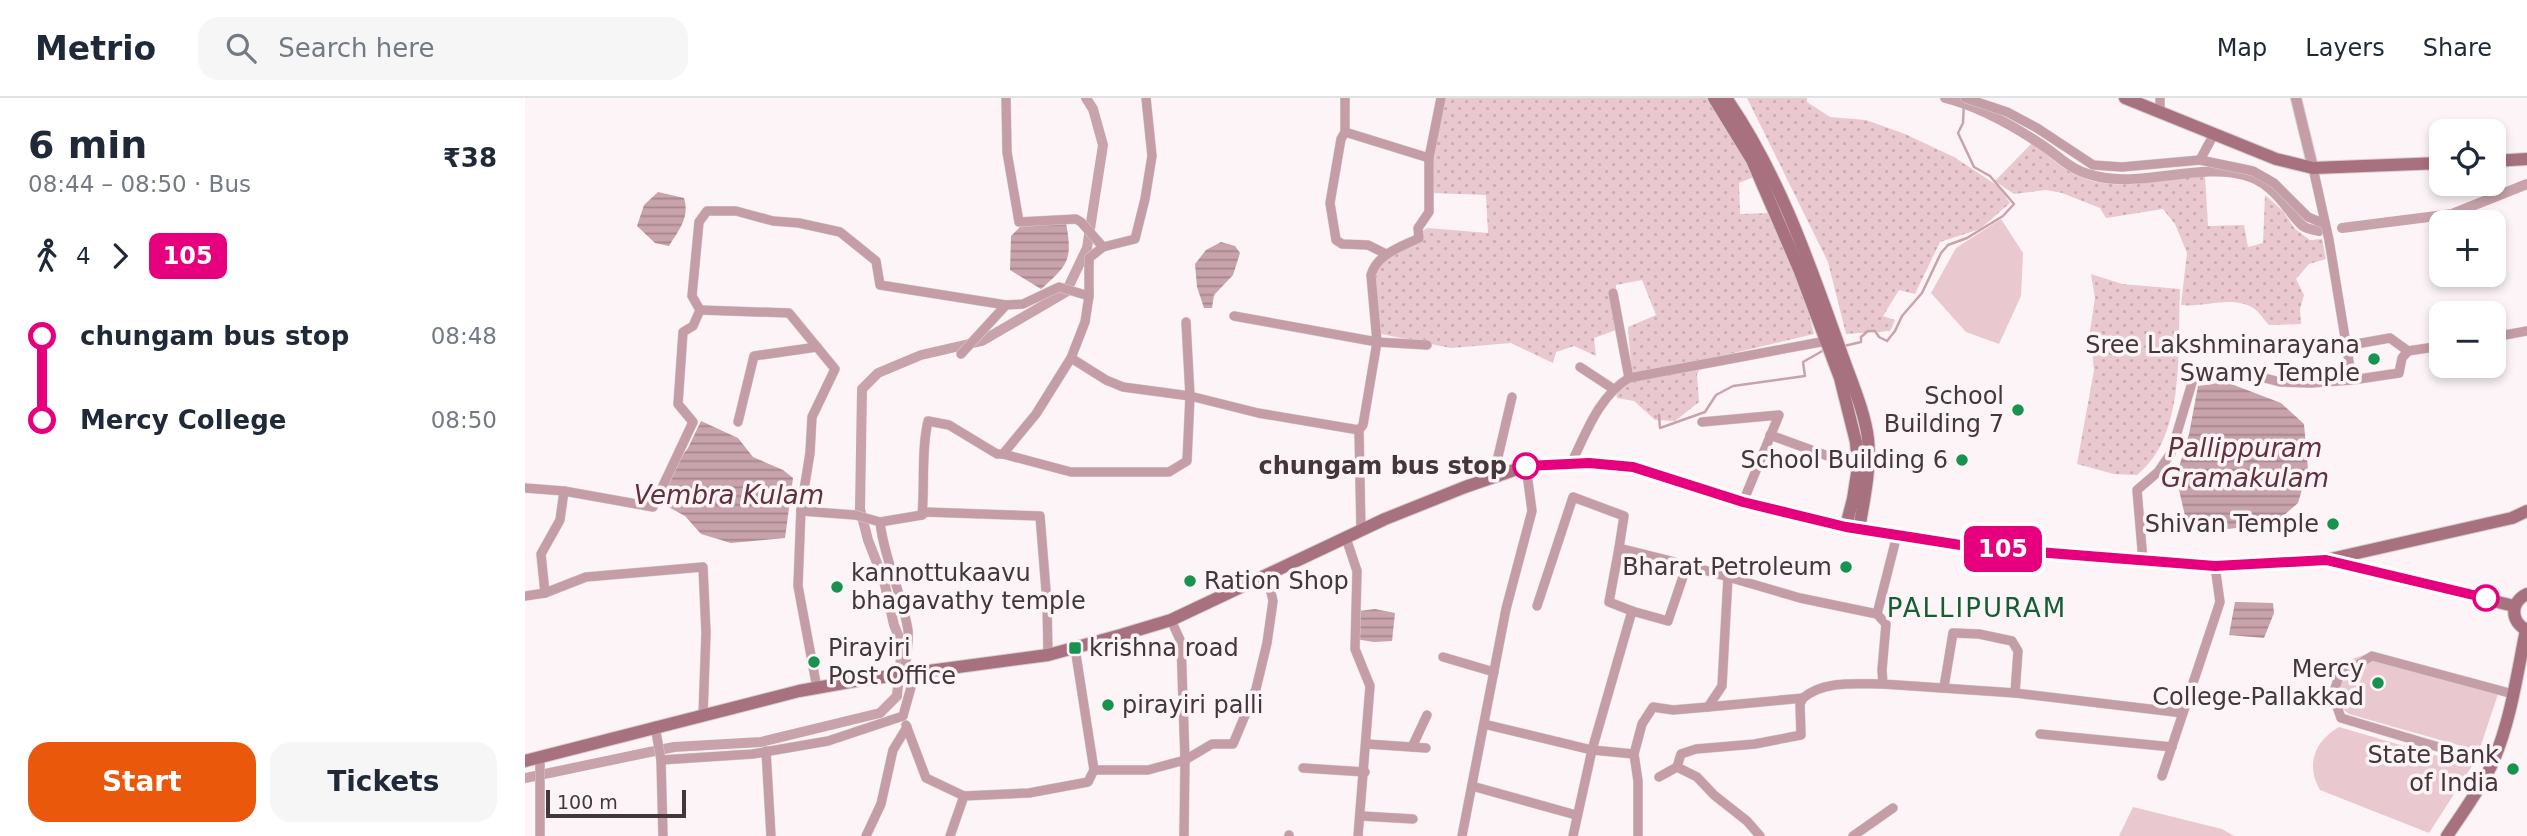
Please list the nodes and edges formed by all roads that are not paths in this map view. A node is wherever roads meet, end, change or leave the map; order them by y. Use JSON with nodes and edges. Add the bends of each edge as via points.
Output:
{"nodes":[{"id":1,"x":1006,"y":98,"type":"edge"},
{"id":2,"x":1146,"y":98,"type":"edge"},
{"id":3,"x":1345,"y":98,"type":"edge"},
{"id":4,"x":1440,"y":98,"type":"edge"},
{"id":5,"x":1714,"y":98,"type":"edge"},
{"id":6,"x":1726,"y":98,"type":"edge"},
{"id":7,"x":1965,"y":98,"type":"edge"},
{"id":8,"x":2125,"y":98,"type":"edge"},
{"id":9,"x":2160,"y":98,"type":"edge"},
{"id":10,"x":2296,"y":98,"type":"edge"},
{"id":11,"x":2160,"y":112,"type":"junction"},
{"id":12,"x":1345,"y":132,"type":"junction"},
{"id":13,"x":2214,"y":134,"type":"junction"},
{"id":14,"x":1429,"y":158,"type":"junction"},
{"id":15,"x":2527,"y":159,"type":"edge"},
{"id":16,"x":2200,"y":160,"type":"junction"},
{"id":17,"x":2506,"y":160,"type":"edge"},
{"id":18,"x":2429,"y":163,"type":"edge"},
{"id":19,"x":2313,"y":168,"type":"junction"},
{"id":20,"x":2325,"y":224,"type":"junction"},
{"id":21,"x":1103,"y":247,"type":"junction"},
{"id":22,"x":1387,"y":254,"type":"junction"},
{"id":23,"x":1613,"y":293,"type":"dead end"},
{"id":24,"x":1089,"y":296,"type":"junction"},
{"id":25,"x":1006,"y":305,"type":"junction"},
{"id":26,"x":700,"y":310,"type":"junction"},
{"id":27,"x":1234,"y":316,"type":"dead end"},
{"id":28,"x":1186,"y":323,"type":"dead end"},
{"id":29,"x":2527,"y":331,"type":"edge"},
{"id":30,"x":2506,"y":335,"type":"edge"},
{"id":31,"x":1826,"y":341,"type":"junction"},
{"id":32,"x":1377,"y":342,"type":"junction"},
{"id":33,"x":1427,"y":345,"type":"dead end"},
{"id":34,"x":2345,"y":346,"type":"junction"},
{"id":35,"x":817,"y":347,"type":"junction"},
{"id":36,"x":2429,"y":348,"type":"edge"},
{"id":37,"x":2408,"y":351,"type":"junction"},
{"id":38,"x":961,"y":354,"type":"dead end"},
{"id":39,"x":1071,"y":358,"type":"junction"},
{"id":40,"x":1580,"y":367,"type":"dead end"},
{"id":41,"x":1629,"y":377,"type":"junction"},
{"id":42,"x":2352,"y":380,"type":"junction"},
{"id":43,"x":1612,"y":388,"type":"junction"},
{"id":44,"x":1190,"y":396,"type":"junction"},
{"id":45,"x":1512,"y":397,"type":"dead end"},
{"id":46,"x":738,"y":422,"type":"dead end"},
{"id":47,"x":1702,"y":422,"type":"dead end"},
{"id":48,"x":1359,"y":430,"type":"junction"},
{"id":49,"x":1770,"y":435,"type":"junction"},
{"id":50,"x":1003,"y":454,"type":"junction"},
{"id":51,"x":1571,"y":464,"type":"junction"},
{"id":52,"x":1526,"y":466,"type":"junction"},
{"id":53,"x":1858,"y":467,"type":"junction"},
{"id":54,"x":1493,"y":478,"type":"junction"},
{"id":55,"x":525,"y":488,"type":"edge"},
{"id":56,"x":564,"y":491,"type":"junction"},
{"id":57,"x":1743,"y":502,"type":"junction"},
{"id":58,"x":801,"y":511,"type":"junction"},
{"id":59,"x":2527,"y":512,"type":"edge"},
{"id":60,"x":922,"y":515,"type":"junction"},
{"id":61,"x":880,"y":522,"type":"junction"},
{"id":62,"x":1846,"y":527,"type":"junction"},
{"id":63,"x":1859,"y":529,"type":"junction"},
{"id":64,"x":1361,"y":531,"type":"junction"},
{"id":65,"x":1897,"y":536,"type":"junction"},
{"id":66,"x":1346,"y":538,"type":"junction"},
{"id":67,"x":1619,"y":548,"type":"junction"},
{"id":68,"x":2326,"y":560,"type":"junction"},
{"id":69,"x":2143,"y":561,"type":"junction"},
{"id":70,"x":1687,"y":565,"type":"junction"},
{"id":71,"x":2215,"y":566,"type":"junction"},
{"id":72,"x":1267,"y":575,"type":"junction"},
{"id":73,"x":1728,"y":578,"type":"junction"},
{"id":74,"x":545,"y":593,"type":"junction"},
{"id":75,"x":2527,"y":594,"type":"edge"},
{"id":76,"x":525,"y":596,"type":"edge"},
{"id":77,"x":1537,"y":606,"type":"dead end"},
{"id":78,"x":2514,"y":606,"type":"junction"},
{"id":79,"x":1632,"y":611,"type":"junction"},
{"id":80,"x":1877,"y":614,"type":"junction"},
{"id":81,"x":1171,"y":620,"type":"junction"},
{"id":82,"x":2527,"y":630,"type":"edge"},
{"id":83,"x":1075,"y":648,"type":"junction"},
{"id":84,"x":1048,"y":656,"type":"junction"},
{"id":85,"x":1443,"y":657,"type":"dead end"},
{"id":86,"x":1494,"y":672,"type":"junction"},
{"id":87,"x":915,"y":673,"type":"junction"},
{"id":88,"x":1883,"y":684,"type":"junction"},
{"id":89,"x":1944,"y":687,"type":"junction"},
{"id":90,"x":817,"y":688,"type":"junction"},
{"id":91,"x":2015,"y":693,"type":"junction"},
{"id":92,"x":2513,"y":694,"type":"junction"},
{"id":93,"x":1803,"y":698,"type":"junction"},
{"id":94,"x":1708,"y":707,"type":"junction"},
{"id":95,"x":2183,"y":713,"type":"junction"},
{"id":96,"x":703,"y":715,"type":"junction"},
{"id":97,"x":1427,"y":715,"type":"dead end"},
{"id":98,"x":903,"y":716,"type":"junction"},
{"id":99,"x":1484,"y":723,"type":"junction"},
{"id":100,"x":655,"y":726,"type":"junction"},
{"id":101,"x":907,"y":727,"type":"junction"},
{"id":102,"x":2040,"y":734,"type":"dead end"},
{"id":103,"x":1367,"y":744,"type":"junction"},
{"id":104,"x":1412,"y":747,"type":"junction"},
{"id":105,"x":2172,"y":747,"type":"junction"},
{"id":106,"x":1426,"y":748,"type":"dead end"},
{"id":107,"x":1592,"y":750,"type":"junction"},
{"id":108,"x":766,"y":751,"type":"junction"},
{"id":109,"x":1634,"y":754,"type":"junction"},
{"id":110,"x":540,"y":757,"type":"junction"},
{"id":111,"x":660,"y":758,"type":"junction"},
{"id":112,"x":1185,"y":760,"type":"junction"},
{"id":113,"x":525,"y":761,"type":"edge"},
{"id":114,"x":2492,"y":763,"type":"junction"},
{"id":115,"x":1677,"y":767,"type":"junction"},
{"id":116,"x":1303,"y":768,"type":"dead end"},
{"id":117,"x":1094,"y":770,"type":"junction"},
{"id":118,"x":1365,"y":772,"type":"junction"},
{"id":119,"x":2162,"y":776,"type":"dead end"},
{"id":120,"x":1658,"y":777,"type":"dead end"},
{"id":121,"x":1472,"y":786,"type":"junction"},
{"id":122,"x":964,"y":796,"type":"junction"},
{"id":123,"x":1893,"y":808,"type":"dead end"},
{"id":124,"x":1362,"y":816,"type":"junction"},
{"id":125,"x":1576,"y":816,"type":"junction"},
{"id":126,"x":1413,"y":819,"type":"dead end"},
{"id":127,"x":540,"y":836,"type":"edge"},
{"id":128,"x":663,"y":836,"type":"edge"},
{"id":129,"x":771,"y":836,"type":"edge"},
{"id":130,"x":866,"y":836,"type":"edge"},
{"id":131,"x":950,"y":836,"type":"edge"},
{"id":132,"x":1184,"y":836,"type":"edge"},
{"id":133,"x":1359,"y":836,"type":"edge"},
{"id":134,"x":1462,"y":836,"type":"edge"},
{"id":135,"x":1573,"y":836,"type":"edge"},
{"id":136,"x":1638,"y":836,"type":"edge"},
{"id":137,"x":1760,"y":836,"type":"edge"},
{"id":138,"x":1853,"y":836,"type":"edge"},
{"id":139,"x":2447,"y":836,"type":"edge"}],
"edges":[{"from":1,"to":21,"type":"street","via":[[1007,152],[1019,222],[1076,219]]},
{"from":2,"to":21,"type":"street","via":[[1152,156],[1135,239]]},
{"from":3,"to":12,"type":"street"},
{"from":4,"to":14,"type":"street"},
{"from":5,"to":31,"type":"main road","via":[[1752,160]]},
{"from":6,"to":63,"type":"main road","via":[[1780,195],[1825,306],[1868,435],[1870,468]]},
{"from":7,"to":16,"type":"street","via":[[2007,112],[2093,165]]},
{"from":8,"to":11,"type":"main road"},
{"from":9,"to":11,"type":"street"},
{"from":10,"to":19,"type":"street"},
{"from":11,"to":13,"type":"main road"},
{"from":12,"to":14,"type":"street"},
{"from":12,"to":22,"type":"street","via":[[1330,203],[1335,240],[1368,245]]},
{"from":13,"to":16,"type":"street"},
{"from":13,"to":19,"type":"main road","via":[[2276,159]]},
{"from":14,"to":22,"type":"street","via":[[1429,212],[1418,228],[1419,238]]},
{"from":15,"to":17,"type":"main road"},
{"from":16,"to":20,"type":"street","via":[[2253,171],[2274,183],[2308,217]]},
{"from":18,"to":19,"type":"main road"},
{"from":19,"to":20,"type":"street"},
{"from":20,"to":34,"type":"street"},
{"from":21,"to":24,"type":"street","via":[[1089,258]]},
{"from":22,"to":32,"type":"street","via":[[1371,275]]},
{"from":23,"to":41,"type":"street"},
{"from":24,"to":25,"type":"street","via":[[1059,287],[1023,304]]},
{"from":24,"to":39,"type":"street","via":[[1085,323]]},
{"from":25,"to":26,"type":"street","via":[[880,285],[876,261],[840,232],[736,211],[707,211],[699,222],[692,296]]},
{"from":25,"to":38,"type":"street"},
{"from":26,"to":35,"type":"street","via":[[789,313]]},
{"from":26,"to":56,"type":"street","via":[[693,326],[683,332],[678,404],[694,422],[653,507]]},
{"from":27,"to":32,"type":"street"},
{"from":28,"to":44,"type":"street"},
{"from":29,"to":30,"type":"street"},
{"from":31,"to":41,"type":"street"},
{"from":31,"to":53,"type":"main road","via":[[1840,378]]},
{"from":32,"to":33,"type":"street"},
{"from":32,"to":48,"type":"street"},
{"from":34,"to":37,"type":"street","via":[[2390,338]]},
{"from":34,"to":42,"type":"street"},
{"from":35,"to":46,"type":"street","via":[[754,356]]},
{"from":35,"to":58,"type":"street","via":[[835,369],[812,416]]},
{"from":36,"to":37,"type":"street"},
{"from":37,"to":42,"type":"street","via":[[2399,373]]},
{"from":39,"to":44,"type":"street","via":[[1123,387]]},
{"from":39,"to":50,"type":"street","via":[[1036,414]]},
{"from":40,"to":43,"type":"street"},
{"from":41,"to":43,"type":"street"},
{"from":42,"to":69,"type":"street","via":[[2280,382],[2234,370],[2194,376],[2171,453],[2137,490]]},
{"from":43,"to":51,"type":"street"},
{"from":44,"to":48,"type":"street"},
{"from":44,"to":50,"type":"street","via":[[1187,461],[1169,472],[1071,472]]},
{"from":45,"to":54,"type":"street"},
{"from":47,"to":49,"type":"street","via":[[1779,415]]},
{"from":48,"to":64,"type":"street"},
{"from":49,"to":53,"type":"street"},
{"from":49,"to":57,"type":"street"},
{"from":50,"to":60,"type":"street","via":[[949,425],[928,421]]},
{"from":51,"to":52,"type":"main road"},
{"from":51,"to":57,"type":"main road","via":[[1633,467]]},
{"from":52,"to":54,"type":"main road"},
{"from":52,"to":86,"type":"street","via":[[1532,511]]},
{"from":53,"to":62,"type":"main road"},
{"from":54,"to":64,"type":"main road"},
{"from":55,"to":56,"type":"street"},
{"from":56,"to":74,"type":"street","via":[[561,520],[541,554]]},
{"from":57,"to":62,"type":"main road"},
{"from":58,"to":61,"type":"street"},
{"from":58,"to":90,"type":"street","via":[[798,586]]},
{"from":59,"to":68,"type":"main road"},
{"from":60,"to":61,"type":"street"},
{"from":60,"to":84,"type":"street","via":[[1040,516]]},
{"from":61,"to":87,"type":"street","via":[[908,633],[905,669]]},
{"from":62,"to":63,"type":"main road"},
{"from":63,"to":65,"type":"main road"},
{"from":64,"to":66,"type":"main road"},
{"from":65,"to":69,"type":"main road"},
{"from":65,"to":80,"type":"street"},
{"from":66,"to":72,"type":"main road"},
{"from":66,"to":103,"type":"street","via":[[1357,571],[1355,649],[1370,686]]},
{"from":67,"to":70,"type":"street"},
{"from":67,"to":77,"type":"street","via":[[1624,516],[1573,497]]},
{"from":67,"to":79,"type":"street","via":[[1609,602]]},
{"from":68,"to":71,"type":"main road"},
{"from":68,"to":78,"type":"main road"},
{"from":69,"to":71,"type":"main road"},
{"from":70,"to":73,"type":"street"},
{"from":70,"to":79,"type":"street","via":[[1668,621]]},
{"from":71,"to":95,"type":"street","via":[[2220,602]]},
{"from":72,"to":81,"type":"main road"},
{"from":72,"to":112,"type":"street","via":[[1273,601],[1267,643],[1256,689],[1233,744],[1212,744]]},
{"from":73,"to":80,"type":"street"},
{"from":73,"to":94,"type":"street","via":[[1722,687]]},
{"from":74,"to":76,"type":"street"},
{"from":74,"to":96,"type":"street","via":[[586,577],[703,568]]},
{"from":75,"to":78,"type":"main road"},
{"from":78,"to":82,"type":"main road","via":[[2517,623]]},
{"from":79,"to":107,"type":"street"},
{"from":80,"to":88,"type":"street","via":[[1886,624]]},
{"from":81,"to":83,"type":"main road"},
{"from":81,"to":112,"type":"street","via":[[1181,642]]},
{"from":82,"to":92,"type":"main road"},
{"from":83,"to":84,"type":"main road"},
{"from":83,"to":117,"type":"street"},
{"from":84,"to":87,"type":"main road"},
{"from":85,"to":86,"type":"street"},
{"from":86,"to":99,"type":"street"},
{"from":87,"to":90,"type":"main road"},
{"from":87,"to":98,"type":"street"},
{"from":88,"to":89,"type":"street"},
{"from":88,"to":93,"type":"street","via":[[1835,685],[1811,690]]},
{"from":89,"to":91,"type":"street"},
{"from":89,"to":91,"type":"street","via":[[1953,633],[1979,634],[2012,641],[2018,650]]},
{"from":90,"to":96,"type":"main road"},
{"from":91,"to":95,"type":"street"},
{"from":92,"to":114,"type":"main road"},
{"from":92,"to":114,"type":"street","via":[[2372,656],[2339,676],[2333,695],[2341,718]]},
{"from":93,"to":94,"type":"street"},
{"from":93,"to":115,"type":"street","via":[[1801,735],[1696,749],[1681,754]]},
{"from":94,"to":109,"type":"street","via":[[1653,707],[1642,724]]},
{"from":95,"to":105,"type":"street"},
{"from":96,"to":100,"type":"main road"},
{"from":97,"to":104,"type":"street"},
{"from":98,"to":101,"type":"street"},
{"from":98,"to":108,"type":"street","via":[[828,741]]},
{"from":99,"to":107,"type":"street"},
{"from":99,"to":121,"type":"street"},
{"from":100,"to":110,"type":"main road"},
{"from":100,"to":111,"type":"street"},
{"from":101,"to":122,"type":"street","via":[[926,778]]},
{"from":101,"to":130,"type":"street","via":[[893,750],[881,804]]},
{"from":102,"to":105,"type":"street"},
{"from":103,"to":104,"type":"street"},
{"from":103,"to":118,"type":"street"},
{"from":104,"to":106,"type":"street"},
{"from":105,"to":119,"type":"street"},
{"from":107,"to":109,"type":"street"},
{"from":107,"to":125,"type":"street"},
{"from":108,"to":111,"type":"street"},
{"from":108,"to":129,"type":"street"},
{"from":109,"to":136,"type":"street"},
{"from":110,"to":113,"type":"main road"},
{"from":110,"to":127,"type":"street"},
{"from":111,"to":128,"type":"street"},
{"from":112,"to":117,"type":"street","via":[[1148,770]]},
{"from":112,"to":132,"type":"street"},
{"from":114,"to":139,"type":"main road"},
{"from":115,"to":120,"type":"street"},
{"from":115,"to":137,"type":"street","via":[[1697,776]]},
{"from":116,"to":118,"type":"street"},
{"from":117,"to":122,"type":"street","via":[[1088,782],[1029,793]]},
{"from":118,"to":124,"type":"street"},
{"from":121,"to":125,"type":"street"},
{"from":121,"to":134,"type":"street"},
{"from":122,"to":131,"type":"street"},
{"from":123,"to":138,"type":"street"},
{"from":124,"to":126,"type":"street"},
{"from":124,"to":133,"type":"street"},
{"from":125,"to":135,"type":"street"}]}
